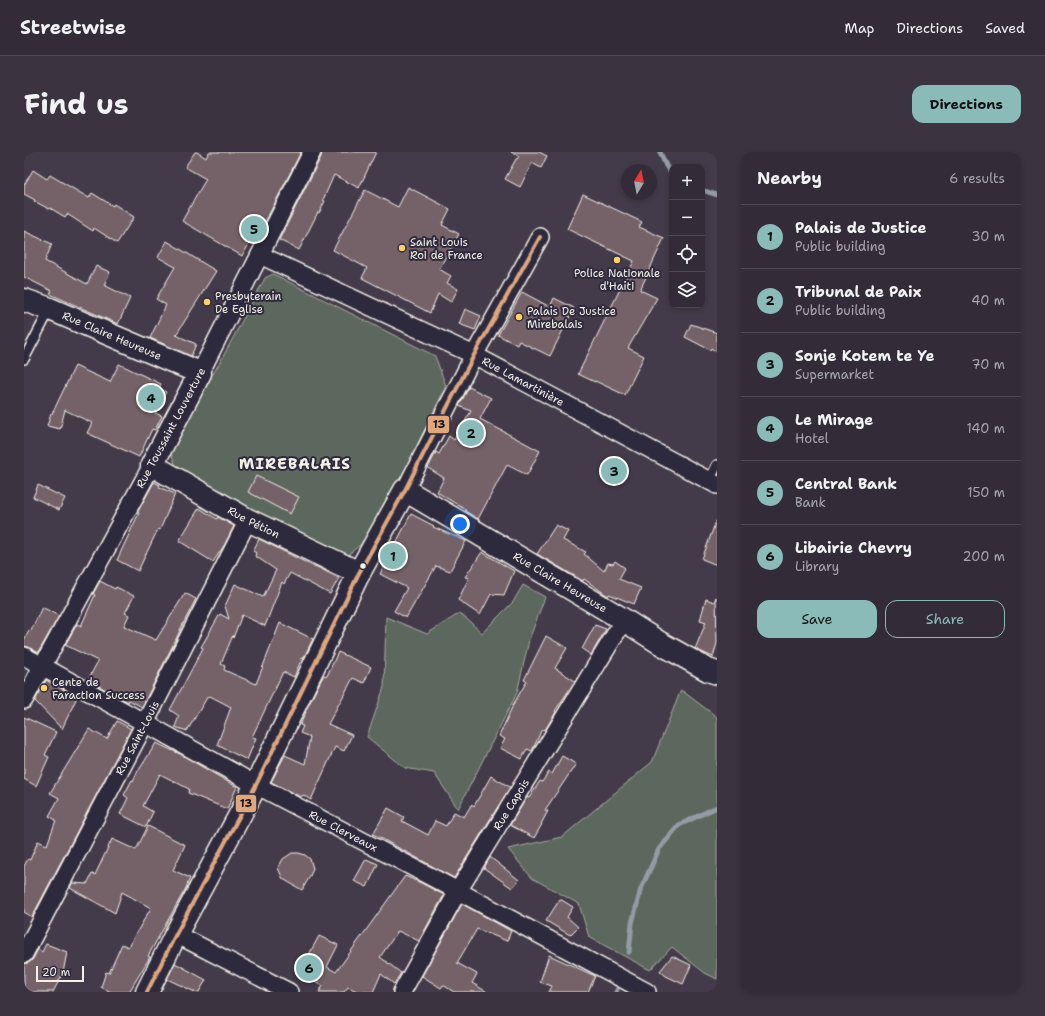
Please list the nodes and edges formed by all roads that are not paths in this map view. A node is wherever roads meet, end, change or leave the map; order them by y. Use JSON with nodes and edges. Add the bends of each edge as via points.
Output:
{"nodes":[{"id":1,"x":312,"y":152,"type":"edge"},
{"id":2,"x":540,"y":236,"type":"dead end"},
{"id":3,"x":260,"y":255,"type":"junction"},
{"id":4,"x":24,"y":300,"type":"edge"},
{"id":5,"x":50,"y":309,"type":"junction"},
{"id":6,"x":474,"y":356,"type":"junction"},
{"id":7,"x":24,"y":359,"type":"edge"},
{"id":8,"x":200,"y":373,"type":"junction"},
{"id":9,"x":152,"y":465,"type":"junction"},
{"id":10,"x":717,"y":465,"type":"edge"},
{"id":11,"x":713,"y":483,"type":"edge"},
{"id":12,"x":405,"y":490,"type":"junction"},
{"id":13,"x":248,"y":520,"type":"junction"},
{"id":14,"x":359,"y":573,"type":"junction"},
{"id":15,"x":624,"y":620,"type":"junction"},
{"id":16,"x":24,"y":656,"type":"edge"},
{"id":17,"x":42,"y":666,"type":"junction"},
{"id":18,"x":717,"y":673,"type":"edge"},
{"id":19,"x":24,"y":700,"type":"edge"},
{"id":20,"x":145,"y":723,"type":"junction"},
{"id":21,"x":256,"y":785,"type":"junction"},
{"id":22,"x":458,"y":891,"type":"junction"},
{"id":23,"x":176,"y":934,"type":"junction"},
{"id":24,"x":24,"y":954,"type":"edge"},
{"id":25,"x":147,"y":992,"type":"edge"},
{"id":26,"x":289,"y":992,"type":"edge"},
{"id":27,"x":402,"y":992,"type":"edge"},
{"id":28,"x":647,"y":992,"type":"edge"}],
"edges":[{"from":1,"to":3,"type":"street","name":"Rue Toussaint Louverture"},
{"from":2,"to":6,"type":"street"},
{"from":3,"to":6,"type":"street","name":"Rue Lamartinière"},
{"from":3,"to":8,"type":"street","name":"Rue Toussaint Louverture"},
{"from":4,"to":5,"type":"main road","name":"Rue Claire Heureuse"},
{"from":5,"to":7,"type":"lane"},
{"from":5,"to":8,"type":"main road","name":"Rue Claire Heureuse"},
{"from":6,"to":11,"type":"street","name":"Rue Lamartinière"},
{"from":6,"to":12,"type":"street"},
{"from":8,"to":9,"type":"main road","name":"Rue Toussaint Louverture"},
{"from":9,"to":13,"type":"main road","name":"Rue Pétion"},
{"from":9,"to":17,"type":"street","name":"Rue Toussaint Louverture"},
{"from":10,"to":11,"type":"lane"},
{"from":12,"to":14,"type":"main road"},
{"from":12,"to":15,"type":"main road","name":"Rue Claire Heureuse"},
{"from":13,"to":14,"type":"main road","name":"Rue Pétion"},
{"from":13,"to":20,"type":"street","name":"Rue Saint-Louis"},
{"from":14,"to":21,"type":"main road"},
{"from":15,"to":18,"type":"main road","name":"Rue Claire Heureuse","via":[[660,643]]},
{"from":15,"to":22,"type":"street","name":"Rue Capois"},
{"from":16,"to":17,"type":"street","name":"Rue Clerveaux"},
{"from":17,"to":19,"type":"street","name":"Rue Toussaint Louverture"},
{"from":17,"to":20,"type":"street","name":"Rue Clerveaux"},
{"from":20,"to":21,"type":"street","name":"Rue Clerveaux"},
{"from":20,"to":24,"type":"street","name":"Rue Saint-Louis"},
{"from":21,"to":22,"type":"street","name":"Rue Clerveaux"},
{"from":21,"to":23,"type":"main road"},
{"from":22,"to":27,"type":"street","name":"Rue Capois"},
{"from":22,"to":28,"type":"street","name":"Rue Clerveaux"},
{"from":23,"to":25,"type":"main road"},
{"from":23,"to":26,"type":"street"}]}
